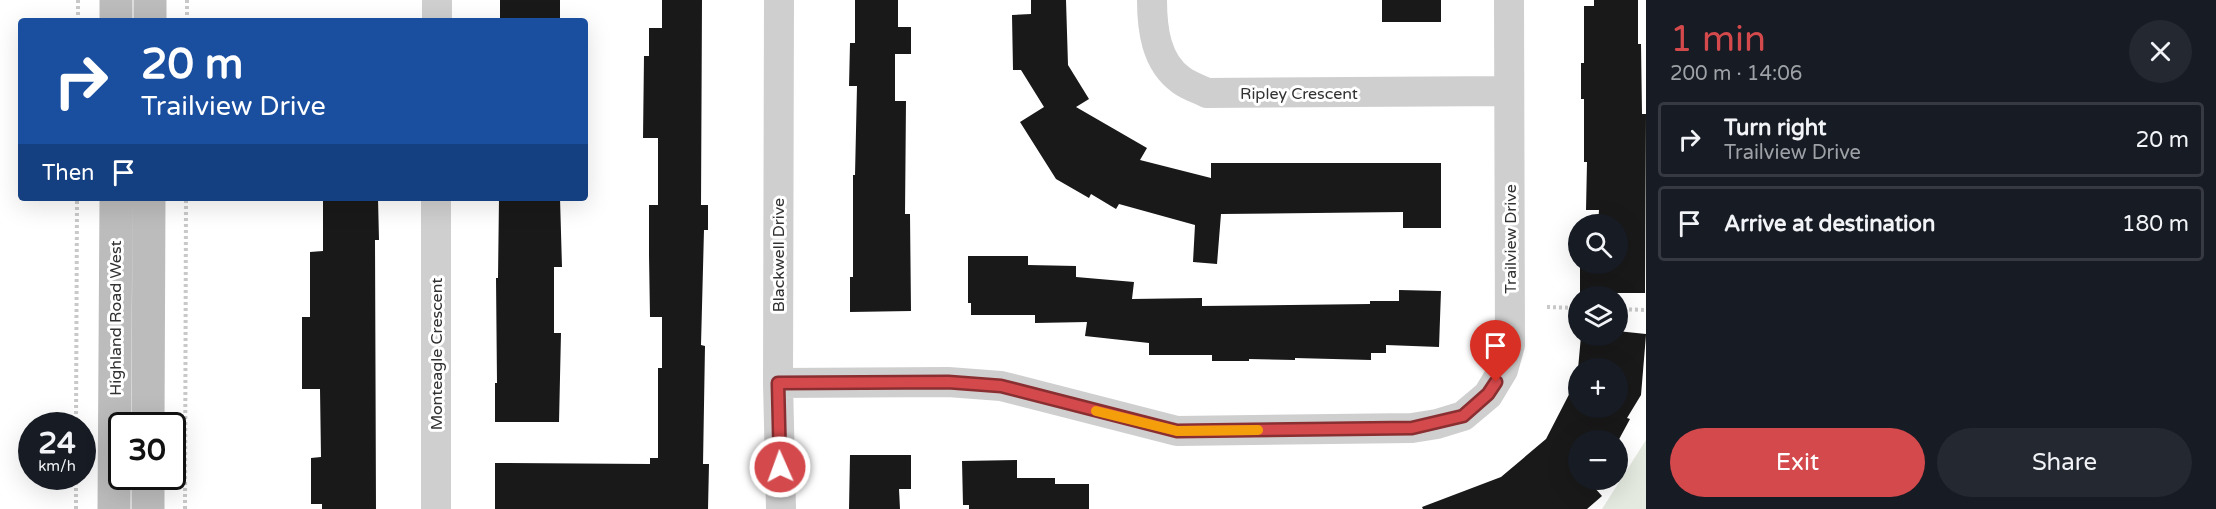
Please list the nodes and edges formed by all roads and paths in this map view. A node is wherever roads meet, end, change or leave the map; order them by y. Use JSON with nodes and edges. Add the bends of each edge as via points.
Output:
{"nodes":[{"id":1,"x":78,"y":0,"type":"edge"},
{"id":2,"x":116,"y":0,"type":"edge"},
{"id":3,"x":150,"y":0,"type":"edge"},
{"id":4,"x":187,"y":0,"type":"edge"},
{"id":5,"x":437,"y":0,"type":"edge"},
{"id":6,"x":779,"y":0,"type":"edge"},
{"id":7,"x":1152,"y":0,"type":"edge"},
{"id":8,"x":1509,"y":0,"type":"edge"},
{"id":9,"x":78,"y":18,"type":"edge"},
{"id":10,"x":116,"y":18,"type":"edge"},
{"id":11,"x":150,"y":18,"type":"edge"},
{"id":12,"x":187,"y":18,"type":"edge"},
{"id":13,"x":436,"y":18,"type":"edge"},
{"id":14,"x":1509,"y":92,"type":"junction"},
{"id":15,"x":77,"y":201,"type":"edge"},
{"id":16,"x":116,"y":201,"type":"edge"},
{"id":17,"x":149,"y":201,"type":"edge"},
{"id":18,"x":186,"y":201,"type":"edge"},
{"id":19,"x":436,"y":201,"type":"edge"},
{"id":20,"x":1546,"y":307,"type":"dead end"},
{"id":21,"x":1568,"y":308,"type":"edge"},
{"id":22,"x":1628,"y":309,"type":"edge"},
{"id":23,"x":1646,"y":310,"type":"edge"},
{"id":24,"x":778,"y":383,"type":"junction"},
{"id":25,"x":76,"y":412,"type":"edge"},
{"id":26,"x":148,"y":412,"type":"edge"},
{"id":27,"x":76,"y":490,"type":"edge"},
{"id":28,"x":148,"y":490,"type":"edge"},
{"id":29,"x":76,"y":509,"type":"edge"},
{"id":30,"x":114,"y":509,"type":"edge"},
{"id":31,"x":148,"y":509,"type":"edge"},
{"id":32,"x":184,"y":509,"type":"edge"},
{"id":33,"x":436,"y":509,"type":"edge"},
{"id":34,"x":781,"y":509,"type":"edge"}],
"edges":[{"from":1,"to":9,"type":"path"},
{"from":2,"to":10,"type":"main road"},
{"from":3,"to":11,"type":"main road"},
{"from":4,"to":12,"type":"path"},
{"from":5,"to":13,"type":"street"},
{"from":6,"to":24,"type":"street","name":"Blackwell Drive"},
{"from":7,"to":14,"type":"street","name":"Ripley Crescent","via":[[1155,38],[1163,60],[1181,80],[1207,93]]},
{"from":8,"to":14,"type":"street","name":"Trailview Drive"},
{"from":14,"to":24,"type":"street","name":"Trailview Drive","via":[[1510,345],[1503,370],[1488,394],[1463,416],[1412,428],[1177,431],[1001,386],[948,382]]},
{"from":15,"to":25,"type":"path"},
{"from":16,"to":30,"type":"main road","name":"Highland Road West"},
{"from":17,"to":26,"type":"main road","name":"Highland Road West"},
{"from":18,"to":32,"type":"path"},
{"from":19,"to":33,"type":"street","name":"Monteagle Crescent"},
{"from":20,"to":21,"type":"path"},
{"from":22,"to":23,"type":"path"},
{"from":24,"to":34,"type":"street","name":"Blackwell Drive"},
{"from":27,"to":29,"type":"path"},
{"from":28,"to":31,"type":"main road"}]}
